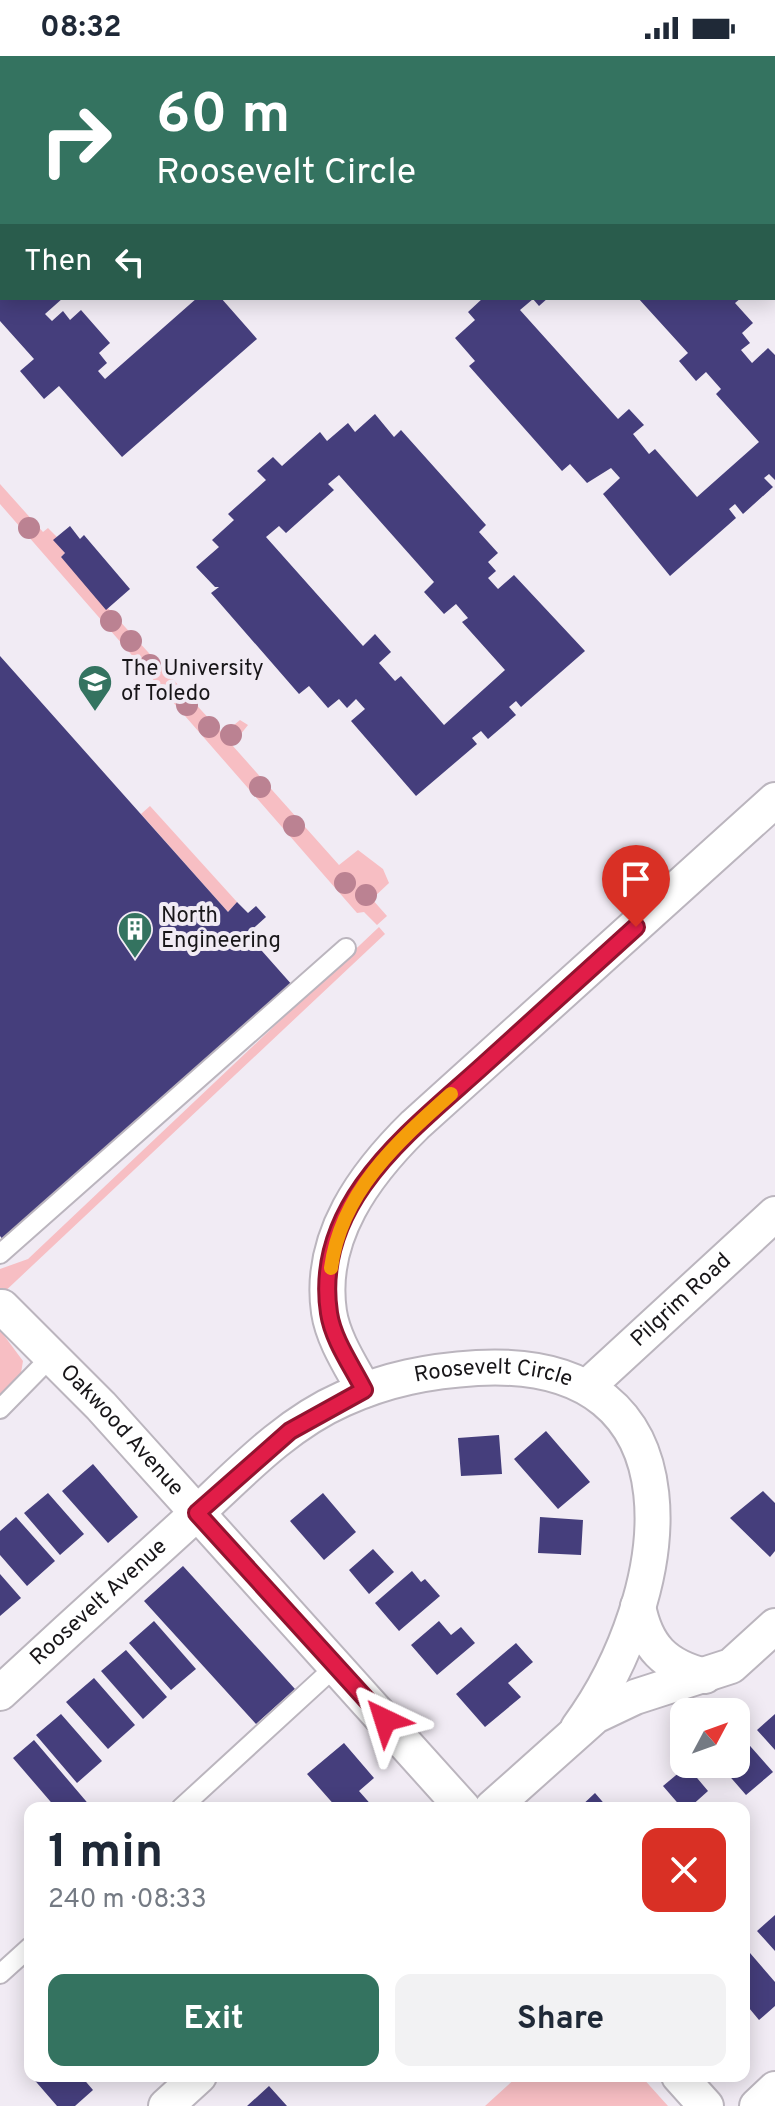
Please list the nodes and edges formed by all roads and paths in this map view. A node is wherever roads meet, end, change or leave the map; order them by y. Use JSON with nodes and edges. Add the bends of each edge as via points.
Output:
{"nodes":[{"id":1,"x":775,"y":800,"type":"edge"},
{"id":2,"x":346,"y":948,"type":"dead end"},
{"id":3,"x":775,"y":1214,"type":"edge"},
{"id":4,"x":0,"y":1254,"type":"edge"},
{"id":5,"x":2,"y":1307,"type":"dead end"},
{"id":6,"x":51,"y":1357,"type":"junction"},
{"id":7,"x":587,"y":1387,"type":"junction"},
{"id":8,"x":364,"y":1390,"type":"junction"},
{"id":9,"x":0,"y":1409,"type":"edge"},
{"id":10,"x":197,"y":1513,"type":"junction"},
{"id":11,"x":638,"y":1606,"type":"junction"},
{"id":12,"x":775,"y":1626,"type":"edge"},
{"id":13,"x":337,"y":1665,"type":"junction"},
{"id":14,"x":705,"y":1676,"type":"junction"},
{"id":15,"x":0,"y":1693,"type":"edge"},
{"id":16,"x":578,"y":1728,"type":"junction"},
{"id":17,"x":188,"y":1802,"type":"edge"},
{"id":18,"x":458,"y":1802,"type":"edge"},
{"id":19,"x":498,"y":1802,"type":"edge"},
{"id":20,"x":24,"y":1952,"type":"edge"},
{"id":21,"x":0,"y":1974,"type":"edge"},
{"id":22,"x":192,"y":2082,"type":"edge"},
{"id":23,"x":684,"y":2082,"type":"edge"},
{"id":24,"x":775,"y":2089,"type":"edge"},
{"id":25,"x":166,"y":2106,"type":"edge"},
{"id":26,"x":706,"y":2106,"type":"edge"},
{"id":27,"x":757,"y":2106,"type":"edge"}],
"edges":[{"from":1,"to":8,"type":"street","via":[[415,1125],[367,1179],[335,1242],[328,1291],[335,1333]]},
{"from":2,"to":4,"type":"lane"},
{"from":3,"to":7,"type":"street","name":"Pilgrim Road"},
{"from":5,"to":6,"type":"street","name":"Oakwood Avenue"},
{"from":6,"to":9,"type":"lane"},
{"from":6,"to":10,"type":"street","name":"Oakwood Avenue"},
{"from":7,"to":8,"type":"street","name":"Roosevelt Circle","via":[[558,1374],[503,1367],[428,1372]]},
{"from":7,"to":11,"type":"street","name":"Roosevelt Circle","via":[[613,1408],[644,1453],[653,1533]]},
{"from":8,"to":10,"type":"street","name":"Roosevelt Circle","via":[[290,1431]]},
{"from":10,"to":13,"type":"street","name":"Oakwood Avenue"},
{"from":10,"to":15,"type":"street","name":"Roosevelt Avenue"},
{"from":11,"to":14,"type":"street","name":"Roosevelt Circle","via":[[650,1645],[674,1667]]},
{"from":11,"to":16,"type":"street","name":"Roosevelt Circle","via":[[614,1673]]},
{"from":12,"to":14,"type":"street","via":[[731,1666]]},
{"from":13,"to":17,"type":"lane"},
{"from":13,"to":18,"type":"street","name":"Oakwood Avenue"},
{"from":14,"to":16,"type":"street","via":[[635,1697]]},
{"from":16,"to":19,"type":"street"},
{"from":20,"to":21,"type":"lane"},
{"from":22,"to":25,"type":"street"},
{"from":23,"to":26,"type":"street"},
{"from":24,"to":27,"type":"street"}]}
